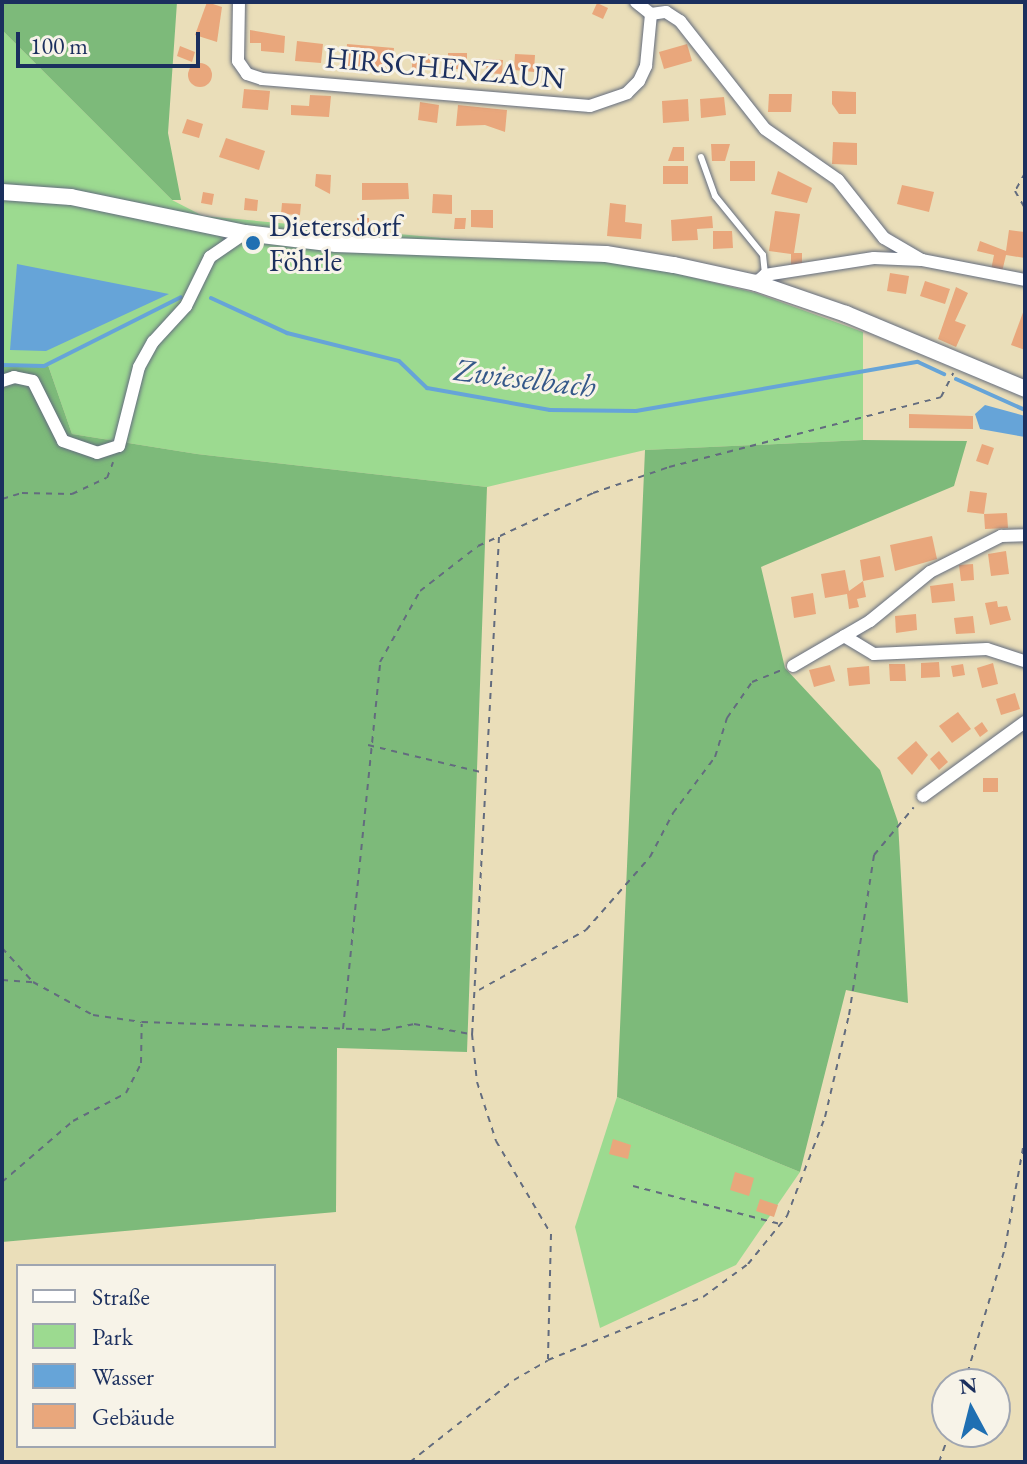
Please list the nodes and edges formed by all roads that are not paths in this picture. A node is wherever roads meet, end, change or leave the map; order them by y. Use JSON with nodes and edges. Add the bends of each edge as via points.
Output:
{"nodes":[{"id":1,"x":239,"y":2,"type":"edge"},
{"id":2,"x":636,"y":2,"type":"edge"},
{"id":3,"x":651,"y":14,"type":"junction"},
{"id":4,"x":701,"y":157,"type":"dead end"},
{"id":5,"x":2,"y":192,"type":"edge"},
{"id":6,"x":245,"y":233,"type":"junction"},
{"id":7,"x":884,"y":238,"type":"junction"},
{"id":8,"x":874,"y":258,"type":"junction"},
{"id":9,"x":922,"y":260,"type":"junction"},
{"id":10,"x":760,"y":279,"type":"junction"},
{"id":11,"x":1025,"y":280,"type":"edge"},
{"id":12,"x":2,"y":381,"type":"edge"},
{"id":13,"x":1025,"y":389,"type":"edge"},
{"id":14,"x":1025,"y":535,"type":"edge"},
{"id":15,"x":844,"y":636,"type":"junction"},
{"id":16,"x":1025,"y":661,"type":"edge"},
{"id":17,"x":793,"y":666,"type":"road end"},
{"id":18,"x":1025,"y":722,"type":"edge"},
{"id":19,"x":923,"y":796,"type":"road end"}],
"edges":[{"from":1,"to":3,"type":"street","name":"HIRSCHENZAUN","via":[[238,61],[247,74],[262,79],[590,106],[627,93],[639,81],[646,66]]},
{"from":2,"to":3,"type":"street"},
{"from":3,"to":7,"type":"street","via":[[666,12],[680,21],[765,129],[838,180]]},
{"from":4,"to":10,"type":"lane","via":[[715,196],[763,255]]},
{"from":5,"to":6,"type":"street","via":[[71,197]]},
{"from":6,"to":10,"type":"street","via":[[336,244],[606,254]]},
{"from":6,"to":12,"type":"street","via":[[210,257],[186,306],[153,342],[139,367],[119,446],[97,453],[63,441],[33,381]]},
{"from":7,"to":8,"type":"street"},
{"from":7,"to":9,"type":"street"},
{"from":8,"to":9,"type":"street"},
{"from":8,"to":10,"type":"street"},
{"from":9,"to":11,"type":"street"},
{"from":10,"to":13,"type":"street"},
{"from":14,"to":15,"type":"street","via":[[1001,536],[930,572]]},
{"from":15,"to":16,"type":"street","via":[[874,654],[972,649]]},
{"from":15,"to":17,"type":"street"},
{"from":18,"to":19,"type":"street"}]}
